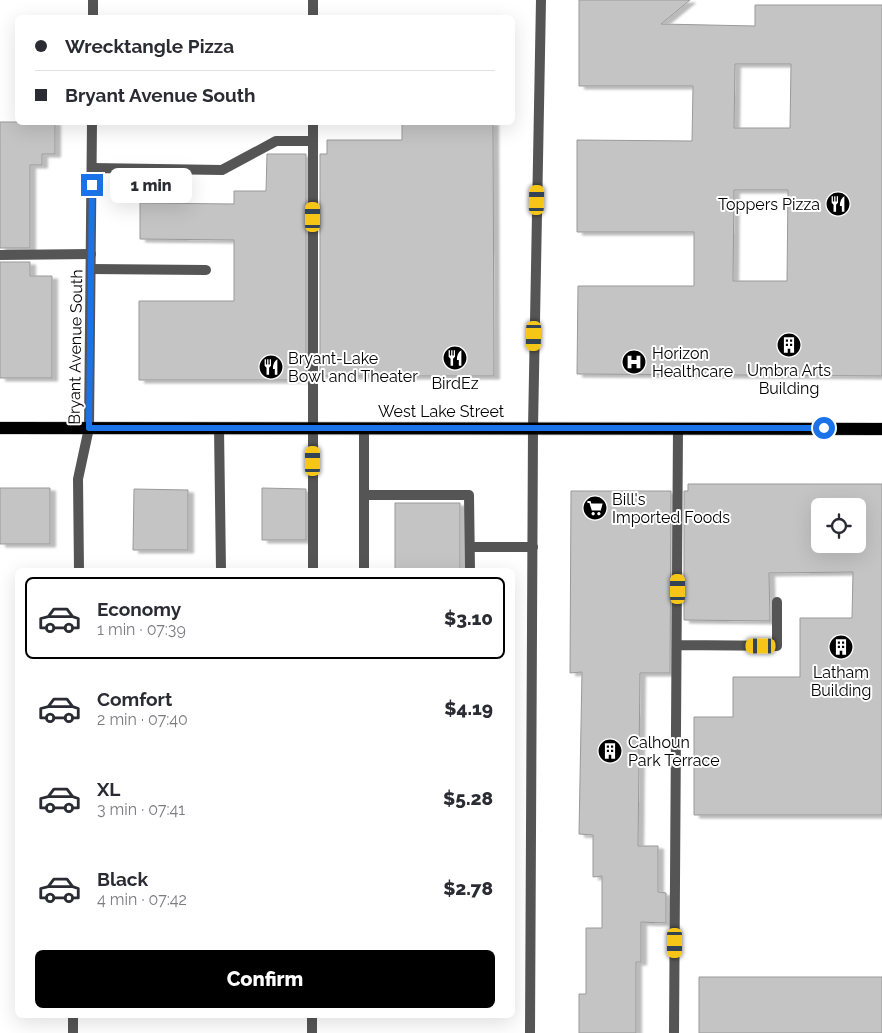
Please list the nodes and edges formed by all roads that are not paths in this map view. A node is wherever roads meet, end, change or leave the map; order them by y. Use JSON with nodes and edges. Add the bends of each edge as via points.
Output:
{"nodes":[{"id":1,"x":93,"y":0,"type":"edge"},
{"id":2,"x":313,"y":0,"type":"edge"},
{"id":3,"x":541,"y":0,"type":"edge"},
{"id":4,"x":93,"y":15,"type":"edge"},
{"id":5,"x":313,"y":15,"type":"edge"},
{"id":6,"x":92,"y":125,"type":"edge"},
{"id":7,"x":313,"y":125,"type":"edge"},
{"id":8,"x":313,"y":142,"type":"junction"},
{"id":9,"x":92,"y":168,"type":"junction"},
{"id":10,"x":91,"y":254,"type":"junction"},
{"id":11,"x":0,"y":255,"type":"edge"},
{"id":12,"x":91,"y":270,"type":"junction"},
{"id":13,"x":206,"y":270,"type":"dead end"},
{"id":14,"x":0,"y":428,"type":"edge"},
{"id":15,"x":89,"y":428,"type":"junction"},
{"id":16,"x":219,"y":428,"type":"junction"},
{"id":17,"x":313,"y":428,"type":"junction"},
{"id":18,"x":364,"y":428,"type":"junction"},
{"id":19,"x":533,"y":428,"type":"junction"},
{"id":20,"x":678,"y":428,"type":"junction"},
{"id":21,"x":882,"y":429,"type":"edge"},
{"id":22,"x":364,"y":495,"type":"junction"},
{"id":23,"x":470,"y":547,"type":"junction"},
{"id":24,"x":533,"y":547,"type":"junction"},
{"id":25,"x":78,"y":568,"type":"edge"},
{"id":26,"x":221,"y":568,"type":"edge"},
{"id":27,"x":313,"y":568,"type":"edge"},
{"id":28,"x":364,"y":568,"type":"edge"},
{"id":29,"x":470,"y":568,"type":"edge"},
{"id":30,"x":777,"y":602,"type":"dead end"},
{"id":31,"x":677,"y":645,"type":"junction"},
{"id":32,"x":73,"y":1018,"type":"edge"},
{"id":33,"x":312,"y":1018,"type":"edge"},
{"id":34,"x":73,"y":1033,"type":"edge"},
{"id":35,"x":312,"y":1033,"type":"edge"},
{"id":36,"x":530,"y":1033,"type":"edge"},
{"id":37,"x":674,"y":1033,"type":"edge"}],
"edges":[{"from":1,"to":4,"type":"street"},
{"from":2,"to":5,"type":"street"},
{"from":3,"to":19,"type":"street"},
{"from":6,"to":9,"type":"street","name":"Bryant Avenue South"},
{"from":7,"to":8,"type":"street"},
{"from":8,"to":9,"type":"street","via":[[276,142],[222,170]]},
{"from":8,"to":17,"type":"street"},
{"from":9,"to":10,"type":"street","name":"Bryant Avenue South"},
{"from":10,"to":11,"type":"street"},
{"from":10,"to":12,"type":"street","name":"Bryant Avenue South"},
{"from":12,"to":13,"type":"street"},
{"from":12,"to":15,"type":"street","name":"Bryant Avenue South"},
{"from":14,"to":15,"type":"main road","name":"West Lake Street"},
{"from":15,"to":16,"type":"main road","name":"West Lake Street"},
{"from":15,"to":25,"type":"street","name":"Bryant Avenue South","via":[[78,479]]},
{"from":16,"to":17,"type":"main road","name":"West Lake Street"},
{"from":16,"to":26,"type":"street"},
{"from":17,"to":18,"type":"main road","name":"West Lake Street"},
{"from":17,"to":27,"type":"street"},
{"from":18,"to":19,"type":"main road","name":"West Lake Street"},
{"from":18,"to":22,"type":"street"},
{"from":19,"to":20,"type":"main road","name":"West Lake Street"},
{"from":19,"to":24,"type":"street"},
{"from":20,"to":21,"type":"main road","name":"West Lake Street"},
{"from":20,"to":31,"type":"street"},
{"from":22,"to":23,"type":"street","via":[[470,495]]},
{"from":22,"to":28,"type":"street"},
{"from":23,"to":24,"type":"street"},
{"from":23,"to":29,"type":"street"},
{"from":24,"to":36,"type":"street"},
{"from":30,"to":31,"type":"street","via":[[777,646]]},
{"from":31,"to":37,"type":"street"},
{"from":32,"to":34,"type":"street"},
{"from":33,"to":35,"type":"street"}]}
